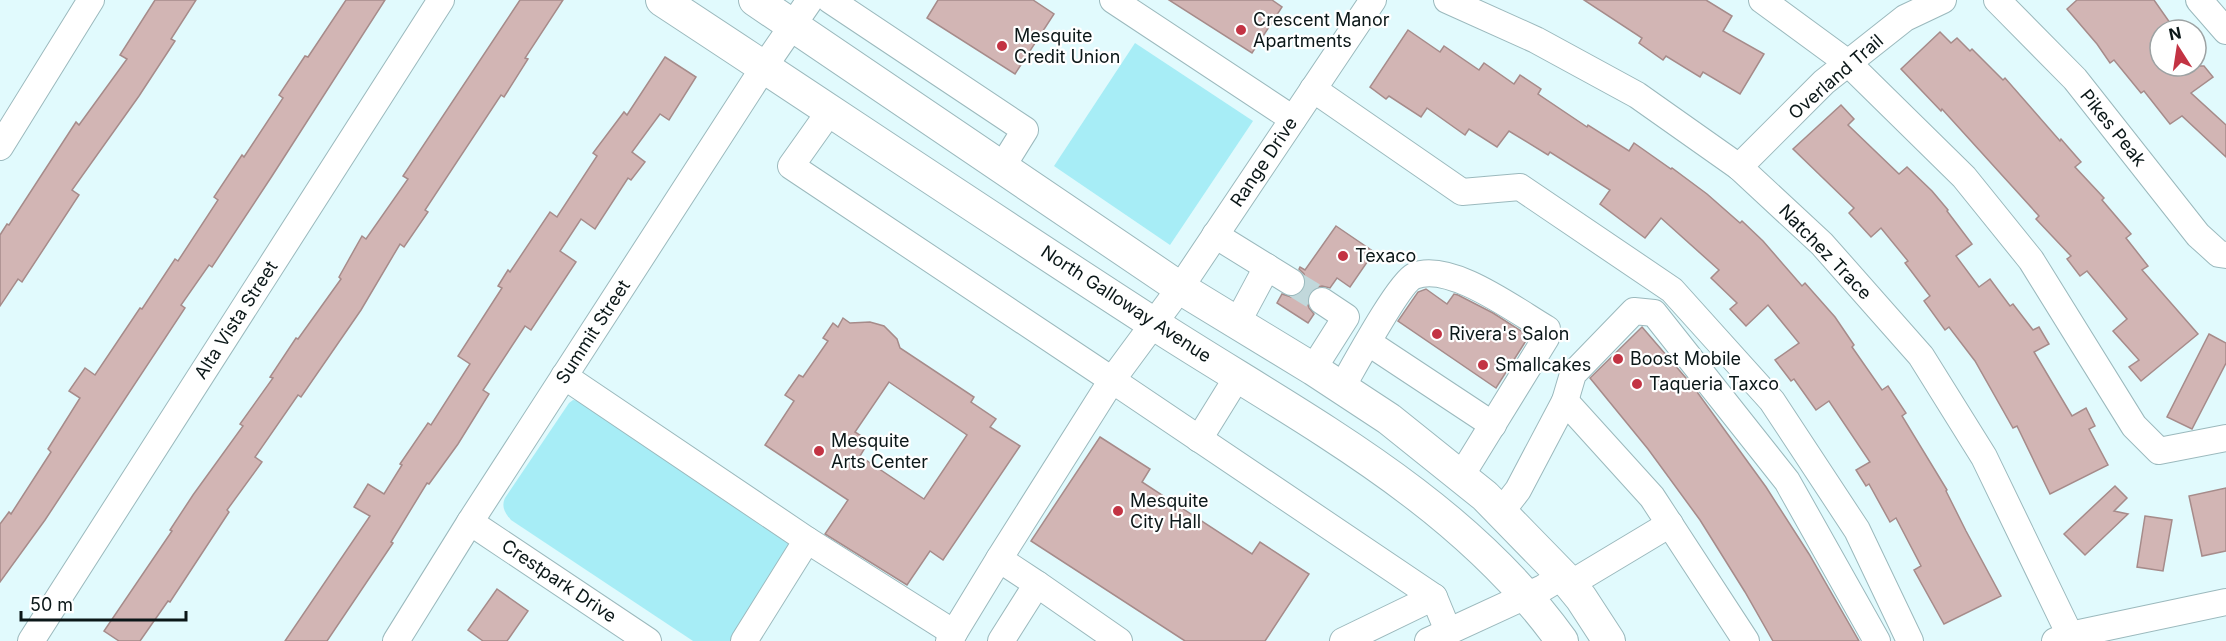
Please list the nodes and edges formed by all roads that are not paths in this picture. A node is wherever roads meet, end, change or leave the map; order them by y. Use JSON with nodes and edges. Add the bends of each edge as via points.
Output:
{"nodes":[{"id":1,"x":92,"y":0,"type":"edge"},
{"id":2,"x":441,"y":0,"type":"edge"},
{"id":3,"x":662,"y":0,"type":"edge"},
{"id":4,"x":755,"y":0,"type":"edge"},
{"id":5,"x":830,"y":0,"type":"edge"},
{"id":6,"x":1113,"y":0,"type":"edge"},
{"id":7,"x":1447,"y":0,"type":"edge"},
{"id":8,"x":1762,"y":0,"type":"edge"},
{"id":9,"x":1943,"y":0,"type":"edge"},
{"id":10,"x":1997,"y":0,"type":"edge"},
{"id":11,"x":2199,"y":0,"type":"edge"},
{"id":12,"x":1369,"y":1,"type":"edge"},
{"id":13,"x":801,"y":12,"type":"edge"},
{"id":14,"x":2226,"y":31,"type":"edge"},
{"id":15,"x":1848,"y":63,"type":"junction"},
{"id":16,"x":764,"y":67,"type":"junction"},
{"id":17,"x":1313,"y":89,"type":"junction"},
{"id":18,"x":831,"y":111,"type":"junction"},
{"id":19,"x":1293,"y":119,"type":"junction"},
{"id":20,"x":0,"y":147,"type":"edge"},
{"id":21,"x":1002,"y":167,"type":"junction"},
{"id":22,"x":1739,"y":167,"type":"junction"},
{"id":23,"x":1215,"y":235,"type":"junction"},
{"id":24,"x":2226,"y":255,"type":"edge"},
{"id":25,"x":1267,"y":267,"type":"junction"},
{"id":26,"x":1291,"y":282,"type":"tunnel mouth"},
{"id":27,"x":1180,"y":288,"type":"junction"},
{"id":28,"x":1322,"y":302,"type":"tunnel mouth"},
{"id":29,"x":1237,"y":322,"type":"junction"},
{"id":30,"x":1154,"y":324,"type":"junction"},
{"id":31,"x":1369,"y":343,"type":"junction"},
{"id":32,"x":1313,"y":369,"type":"junction"},
{"id":33,"x":564,"y":376,"type":"junction"},
{"id":34,"x":1238,"y":376,"type":"junction"},
{"id":35,"x":1112,"y":381,"type":"junction"},
{"id":36,"x":1342,"y":387,"type":"junction"},
{"id":37,"x":1564,"y":401,"type":"junction"},
{"id":38,"x":1493,"y":425,"type":"junction"},
{"id":39,"x":2226,"y":438,"type":"edge"},
{"id":40,"x":1199,"y":439,"type":"junction"},
{"id":41,"x":1461,"y":476,"type":"junction"},
{"id":42,"x":1501,"y":512,"type":"junction"},
{"id":43,"x":470,"y":522,"type":"junction"},
{"id":44,"x":1670,"y":525,"type":"junction"},
{"id":45,"x":807,"y":540,"type":"junction"},
{"id":46,"x":999,"y":559,"type":"junction"},
{"id":47,"x":1567,"y":580,"type":"junction"},
{"id":48,"x":1037,"y":584,"type":"junction"},
{"id":49,"x":1525,"y":596,"type":"junction"},
{"id":50,"x":1434,"y":597,"type":"junction"},
{"id":51,"x":2226,"y":602,"type":"edge"},
{"id":52,"x":1438,"y":636,"type":"edge"},
{"id":53,"x":951,"y":637,"type":"edge"},
{"id":54,"x":2063,"y":638,"type":"edge"},
{"id":55,"x":32,"y":641,"type":"edge"},
{"id":56,"x":396,"y":641,"type":"edge"},
{"id":57,"x":648,"y":641,"type":"edge"},
{"id":58,"x":744,"y":641,"type":"edge"},
{"id":59,"x":1001,"y":641,"type":"edge"},
{"id":60,"x":1119,"y":641,"type":"edge"},
{"id":61,"x":1343,"y":641,"type":"edge"},
{"id":62,"x":1562,"y":641,"type":"edge"},
{"id":63,"x":1609,"y":641,"type":"edge"},
{"id":64,"x":1746,"y":641,"type":"edge"},
{"id":65,"x":1878,"y":641,"type":"edge"},
{"id":66,"x":1910,"y":641,"type":"edge"}],
"edges":[{"from":1,"to":20,"type":"street"},
{"from":2,"to":55,"type":"street","name":"Alta Vista Street"},
{"from":3,"to":16,"type":"main road","name":"North Galloway Avenue"},
{"from":4,"to":13,"type":"main road"},
{"from":5,"to":21,"type":"street","via":[[1024,130]]},
{"from":6,"to":19,"type":"street"},
{"from":7,"to":22,"type":"street","name":"Natchez Trace","via":[[1536,40],[1637,95]]},
{"from":8,"to":15,"type":"street"},
{"from":9,"to":15,"type":"street","name":"Overland Trail","via":[[1905,18]]},
{"from":10,"to":24,"type":"street","name":"Pikes Peak","via":[[2074,80],[2198,235],[2219,254]]},
{"from":11,"to":14,"type":"street"},
{"from":12,"to":17,"type":"street","name":"Range Drive"},
{"from":13,"to":16,"type":"street","name":"Summit Street"},
{"from":13,"to":21,"type":"main road"},
{"from":15,"to":22,"type":"street","name":"Overland Trail"},
{"from":15,"to":39,"type":"street","via":[[1964,177],[2031,260],[2134,426],[2159,451]]},
{"from":16,"to":18,"type":"main road","name":"North Galloway Avenue"},
{"from":16,"to":33,"type":"street","name":"Summit Street"},
{"from":17,"to":19,"type":"street","name":"Range Drive"},
{"from":17,"to":66,"type":"street","via":[[1462,192],[1520,187],[1672,290],[1772,400],[1857,530]]},
{"from":18,"to":30,"type":"main road","name":"North Galloway Avenue"},
{"from":18,"to":35,"type":"street","via":[[791,166]]},
{"from":19,"to":23,"type":"street","name":"Range Drive"},
{"from":21,"to":27,"type":"main road"},
{"from":22,"to":54,"type":"street","name":"Natchez Trace","via":[[1822,244],[1921,356],[1984,457]]},
{"from":23,"to":25,"type":"street"},
{"from":23,"to":27,"type":"street","name":"Range Drive"},
{"from":25,"to":26,"type":"street"},
{"from":25,"to":29,"type":"street"},
{"from":27,"to":29,"type":"main road"},
{"from":27,"to":30,"type":"street","name":"Range Drive"},
{"from":28,"to":32,"type":"street","via":[[1346,317]]},
{"from":29,"to":32,"type":"main road"},
{"from":30,"to":34,"type":"main road","name":"North Galloway Avenue"},
{"from":30,"to":35,"type":"street","name":"Range Drive"},
{"from":31,"to":36,"type":"street"},
{"from":31,"to":38,"type":"street"},
{"from":31,"to":38,"type":"street","via":[[1412,277],[1429,272],[1463,279],[1547,329],[1546,338]]},
{"from":32,"to":36,"type":"main road"},
{"from":33,"to":43,"type":"street","name":"Summit Street"},
{"from":33,"to":45,"type":"street"},
{"from":34,"to":40,"type":"street"},
{"from":34,"to":49,"type":"main road","name":"North Galloway Avenue","via":[[1342,441],[1442,514]]},
{"from":35,"to":40,"type":"street"},
{"from":35,"to":46,"type":"street","name":"Range Drive"},
{"from":36,"to":41,"type":"main road"},
{"from":37,"to":42,"type":"street","via":[[1518,490]]},
{"from":37,"to":44,"type":"street","via":[[1652,497]]},
{"from":37,"to":65,"type":"street","via":[[1573,374],[1634,311],[1654,313],[1787,481]]},
{"from":38,"to":41,"type":"street"},
{"from":40,"to":50,"type":"street"},
{"from":41,"to":42,"type":"main road"},
{"from":42,"to":47,"type":"main road"},
{"from":43,"to":56,"type":"street","name":"Summit Street"},
{"from":43,"to":57,"type":"street","name":"Crestpark Drive"},
{"from":44,"to":47,"type":"street"},
{"from":44,"to":64,"type":"street"},
{"from":45,"to":53,"type":"street"},
{"from":45,"to":58,"type":"street"},
{"from":46,"to":48,"type":"street"},
{"from":46,"to":53,"type":"street","name":"Range Drive"},
{"from":47,"to":49,"type":"street"},
{"from":47,"to":63,"type":"main road"},
{"from":48,"to":59,"type":"street"},
{"from":48,"to":60,"type":"street"},
{"from":49,"to":52,"type":"street"},
{"from":49,"to":62,"type":"main road","name":"North Galloway Avenue"},
{"from":50,"to":52,"type":"street"},
{"from":50,"to":61,"type":"street"},
{"from":51,"to":54,"type":"street"}]}
